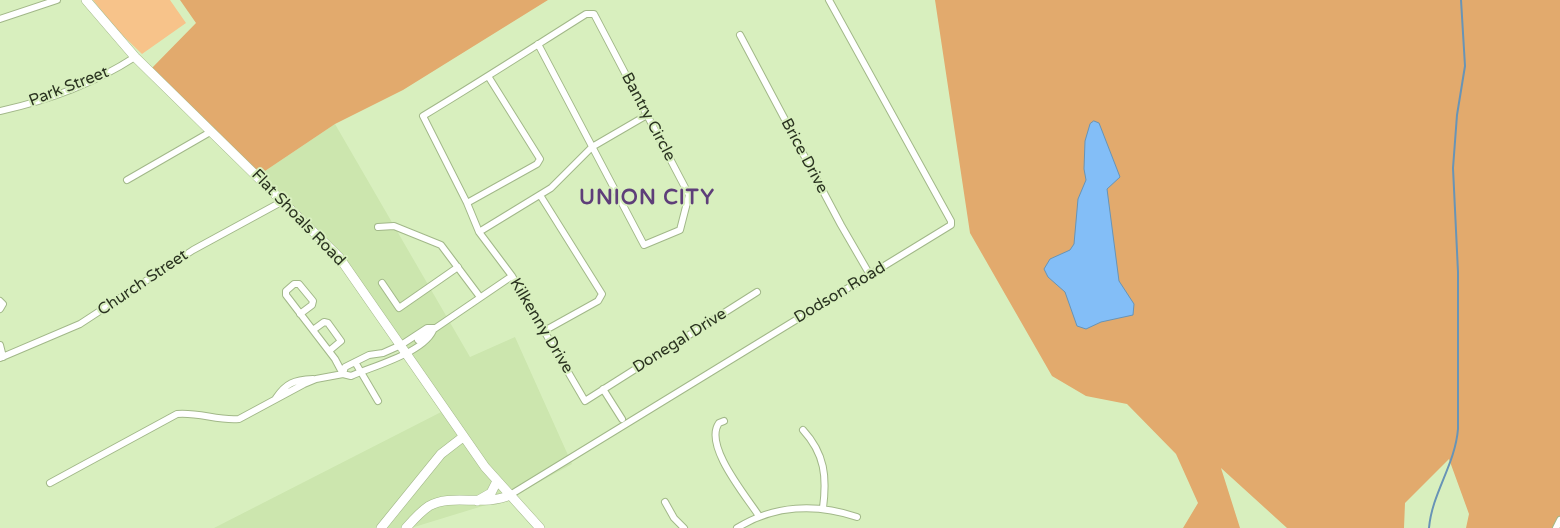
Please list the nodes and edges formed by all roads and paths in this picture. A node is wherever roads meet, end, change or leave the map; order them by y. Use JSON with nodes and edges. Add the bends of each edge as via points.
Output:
{"nodes":[{"id":1,"x":57,"y":0,"type":"edge"},
{"id":2,"x":86,"y":0,"type":"edge"},
{"id":3,"x":829,"y":0,"type":"edge"},
{"id":4,"x":0,"y":19,"type":"edge"},
{"id":5,"x":740,"y":35,"type":"dead end"},
{"id":6,"x":538,"y":44,"type":"junction"},
{"id":7,"x":135,"y":57,"type":"junction"},
{"id":8,"x":488,"y":76,"type":"junction"},
{"id":9,"x":0,"y":111,"type":"edge"},
{"id":10,"x":647,"y":115,"type":"junction"},
{"id":11,"x":212,"y":131,"type":"junction"},
{"id":12,"x":592,"y":147,"type":"junction"},
{"id":13,"x":127,"y":180,"type":"dead end"},
{"id":14,"x":540,"y":195,"type":"junction"},
{"id":15,"x":283,"y":201,"type":"junction"},
{"id":16,"x":467,"y":203,"type":"junction"},
{"id":17,"x":378,"y":227,"type":"dead end"},
{"id":18,"x":479,"y":232,"type":"junction"},
{"id":19,"x":458,"y":267,"type":"junction"},
{"id":20,"x":870,"y":275,"type":"junction"},
{"id":21,"x":512,"y":276,"type":"junction"},
{"id":22,"x":382,"y":284,"type":"dead end"},
{"id":23,"x":757,"y":292,"type":"dead end"},
{"id":24,"x":480,"y":297,"type":"junction"},
{"id":25,"x":0,"y":301,"type":"edge"},
{"id":26,"x":0,"y":309,"type":"edge"},
{"id":27,"x":300,"y":314,"type":"junction"},
{"id":28,"x":313,"y":330,"type":"junction"},
{"id":29,"x":544,"y":331,"type":"junction"},
{"id":30,"x":417,"y":340,"type":"junction"},
{"id":31,"x":401,"y":345,"type":"junction"},
{"id":32,"x":0,"y":346,"type":"edge"},
{"id":33,"x":329,"y":351,"type":"junction"},
{"id":34,"x":407,"y":354,"type":"junction"},
{"id":35,"x":1,"y":357,"type":"edge"},
{"id":36,"x":355,"y":362,"type":"junction"},
{"id":37,"x":361,"y":371,"type":"junction"},
{"id":38,"x":343,"y":374,"type":"junction"},
{"id":39,"x":603,"y":390,"type":"junction"},
{"id":40,"x":378,"y":401,"type":"dead end"},
{"id":41,"x":622,"y":419,"type":"dead end"},
{"id":42,"x":724,"y":421,"type":"dead end"},
{"id":43,"x":803,"y":430,"type":"dead end"},
{"id":44,"x":463,"y":436,"type":"junction"},
{"id":45,"x":498,"y":481,"type":"junction"},
{"id":46,"x":50,"y":484,"type":"dead end"},
{"id":47,"x":510,"y":495,"type":"junction"},
{"id":48,"x":475,"y":502,"type":"junction"},
{"id":49,"x":666,"y":502,"type":"dead end"},
{"id":50,"x":823,"y":508,"type":"junction"},
{"id":51,"x":759,"y":516,"type":"junction"},
{"id":52,"x":857,"y":517,"type":"dead end"},
{"id":53,"x":1560,"y":520,"type":"edge"},
{"id":54,"x":381,"y":528,"type":"edge"},
{"id":55,"x":406,"y":528,"type":"edge"},
{"id":56,"x":540,"y":528,"type":"edge"},
{"id":57,"x":684,"y":528,"type":"edge"},
{"id":58,"x":737,"y":528,"type":"edge"},
{"id":59,"x":1556,"y":528,"type":"edge"}],
"edges":[{"from":1,"to":4,"type":"street"},
{"from":2,"to":7,"type":"street","name":"Flat Shoals Road"},
{"from":3,"to":20,"type":"street","name":"Dodson Road","via":[[952,221],[949,228]]},
{"from":5,"to":20,"type":"street","name":"Brice Drive"},
{"from":6,"to":8,"type":"street"},
{"from":6,"to":10,"type":"street","name":"Bantry Circle","via":[[586,14],[594,14]]},
{"from":6,"to":12,"type":"street","name":"Bantry Circle"},
{"from":7,"to":9,"type":"street","name":"Park Street","via":[[73,88]]},
{"from":7,"to":11,"type":"street","name":"Flat Shoals Road"},
{"from":8,"to":16,"type":"street","name":"Kilkenny Drive","via":[[423,116]]},
{"from":8,"to":16,"type":"street","via":[[540,159],[537,164]]},
{"from":10,"to":12,"type":"street"},
{"from":10,"to":12,"type":"street","name":"Bantry Circle","via":[[689,195],[680,230],[644,246]]},
{"from":11,"to":13,"type":"street"},
{"from":11,"to":15,"type":"street","name":"Flat Shoals Road"},
{"from":12,"to":14,"type":"street","via":[[562,179]]},
{"from":14,"to":18,"type":"street"},
{"from":14,"to":29,"type":"street","via":[[602,294],[598,301]]},
{"from":15,"to":31,"type":"street","name":"Flat Shoals Road","via":[[339,257]]},
{"from":15,"to":35,"type":"street","name":"Church Street","via":[[185,255],[80,324]]},
{"from":16,"to":18,"type":"street","name":"Kilkenny Drive"},
{"from":17,"to":19,"type":"street","via":[[394,226],[441,245]]},
{"from":18,"to":21,"type":"street","name":"Kilkenny Drive"},
{"from":19,"to":22,"type":"street","via":[[399,308]]},
{"from":19,"to":24,"type":"street"},
{"from":20,"to":47,"type":"street","name":"Dodson Road"},
{"from":21,"to":24,"type":"street"},
{"from":21,"to":29,"type":"street","name":"Kilkenny Drive"},
{"from":23,"to":39,"type":"street","name":"Donegal Drive"},
{"from":24,"to":30,"type":"street","via":[[434,328],[427,328]]},
{"from":25,"to":26,"type":"street","via":[[3,304]]},
{"from":27,"to":27,"type":"street","via":[[286,295],[294,284],[299,284],[313,301]]},
{"from":27,"to":28,"type":"street"},
{"from":28,"to":33,"type":"street"},
{"from":28,"to":33,"type":"street","via":[[324,322],[328,323],[341,341]]},
{"from":29,"to":39,"type":"street","name":"Kilkenny Drive","via":[[585,401]]},
{"from":30,"to":31,"type":"street"},
{"from":30,"to":34,"type":"street"},
{"from":31,"to":34,"type":"street","name":"Flat Shoals Road"},
{"from":31,"to":36,"type":"street"},
{"from":32,"to":35,"type":"street"},
{"from":33,"to":38,"type":"street"},
{"from":34,"to":37,"type":"street"},
{"from":34,"to":44,"type":"street","name":"Flat Shoals Road"},
{"from":36,"to":37,"type":"street"},
{"from":36,"to":38,"type":"street","via":[[345,367]]},
{"from":37,"to":38,"type":"street","via":[[351,376]]},
{"from":37,"to":40,"type":"street"},
{"from":38,"to":46,"type":"street","via":[[316,379],[239,420],[177,414]]},
{"from":39,"to":41,"type":"street"},
{"from":42,"to":51,"type":"street","via":[[716,427],[717,449]]},
{"from":43,"to":50,"type":"street","via":[[816,446],[824,465]]},
{"from":44,"to":45,"type":"street","name":"Flat Shoals Road"},
{"from":44,"to":54,"type":"street","via":[[441,454]]},
{"from":45,"to":47,"type":"street","name":"Flat Shoals Road"},
{"from":45,"to":48,"type":"street","via":[[490,493]]},
{"from":47,"to":48,"type":"street","via":[[493,501]]},
{"from":47,"to":56,"type":"street","name":"Flat Shoals Road"},
{"from":48,"to":55,"type":"street","via":[[438,502],[420,513]]},
{"from":49,"to":57,"type":"street","via":[[674,518]]},
{"from":50,"to":51,"type":"street","via":[[788,508]]},
{"from":50,"to":52,"type":"street"},
{"from":51,"to":58,"type":"street"},
{"from":53,"to":59,"type":"street"}]}
